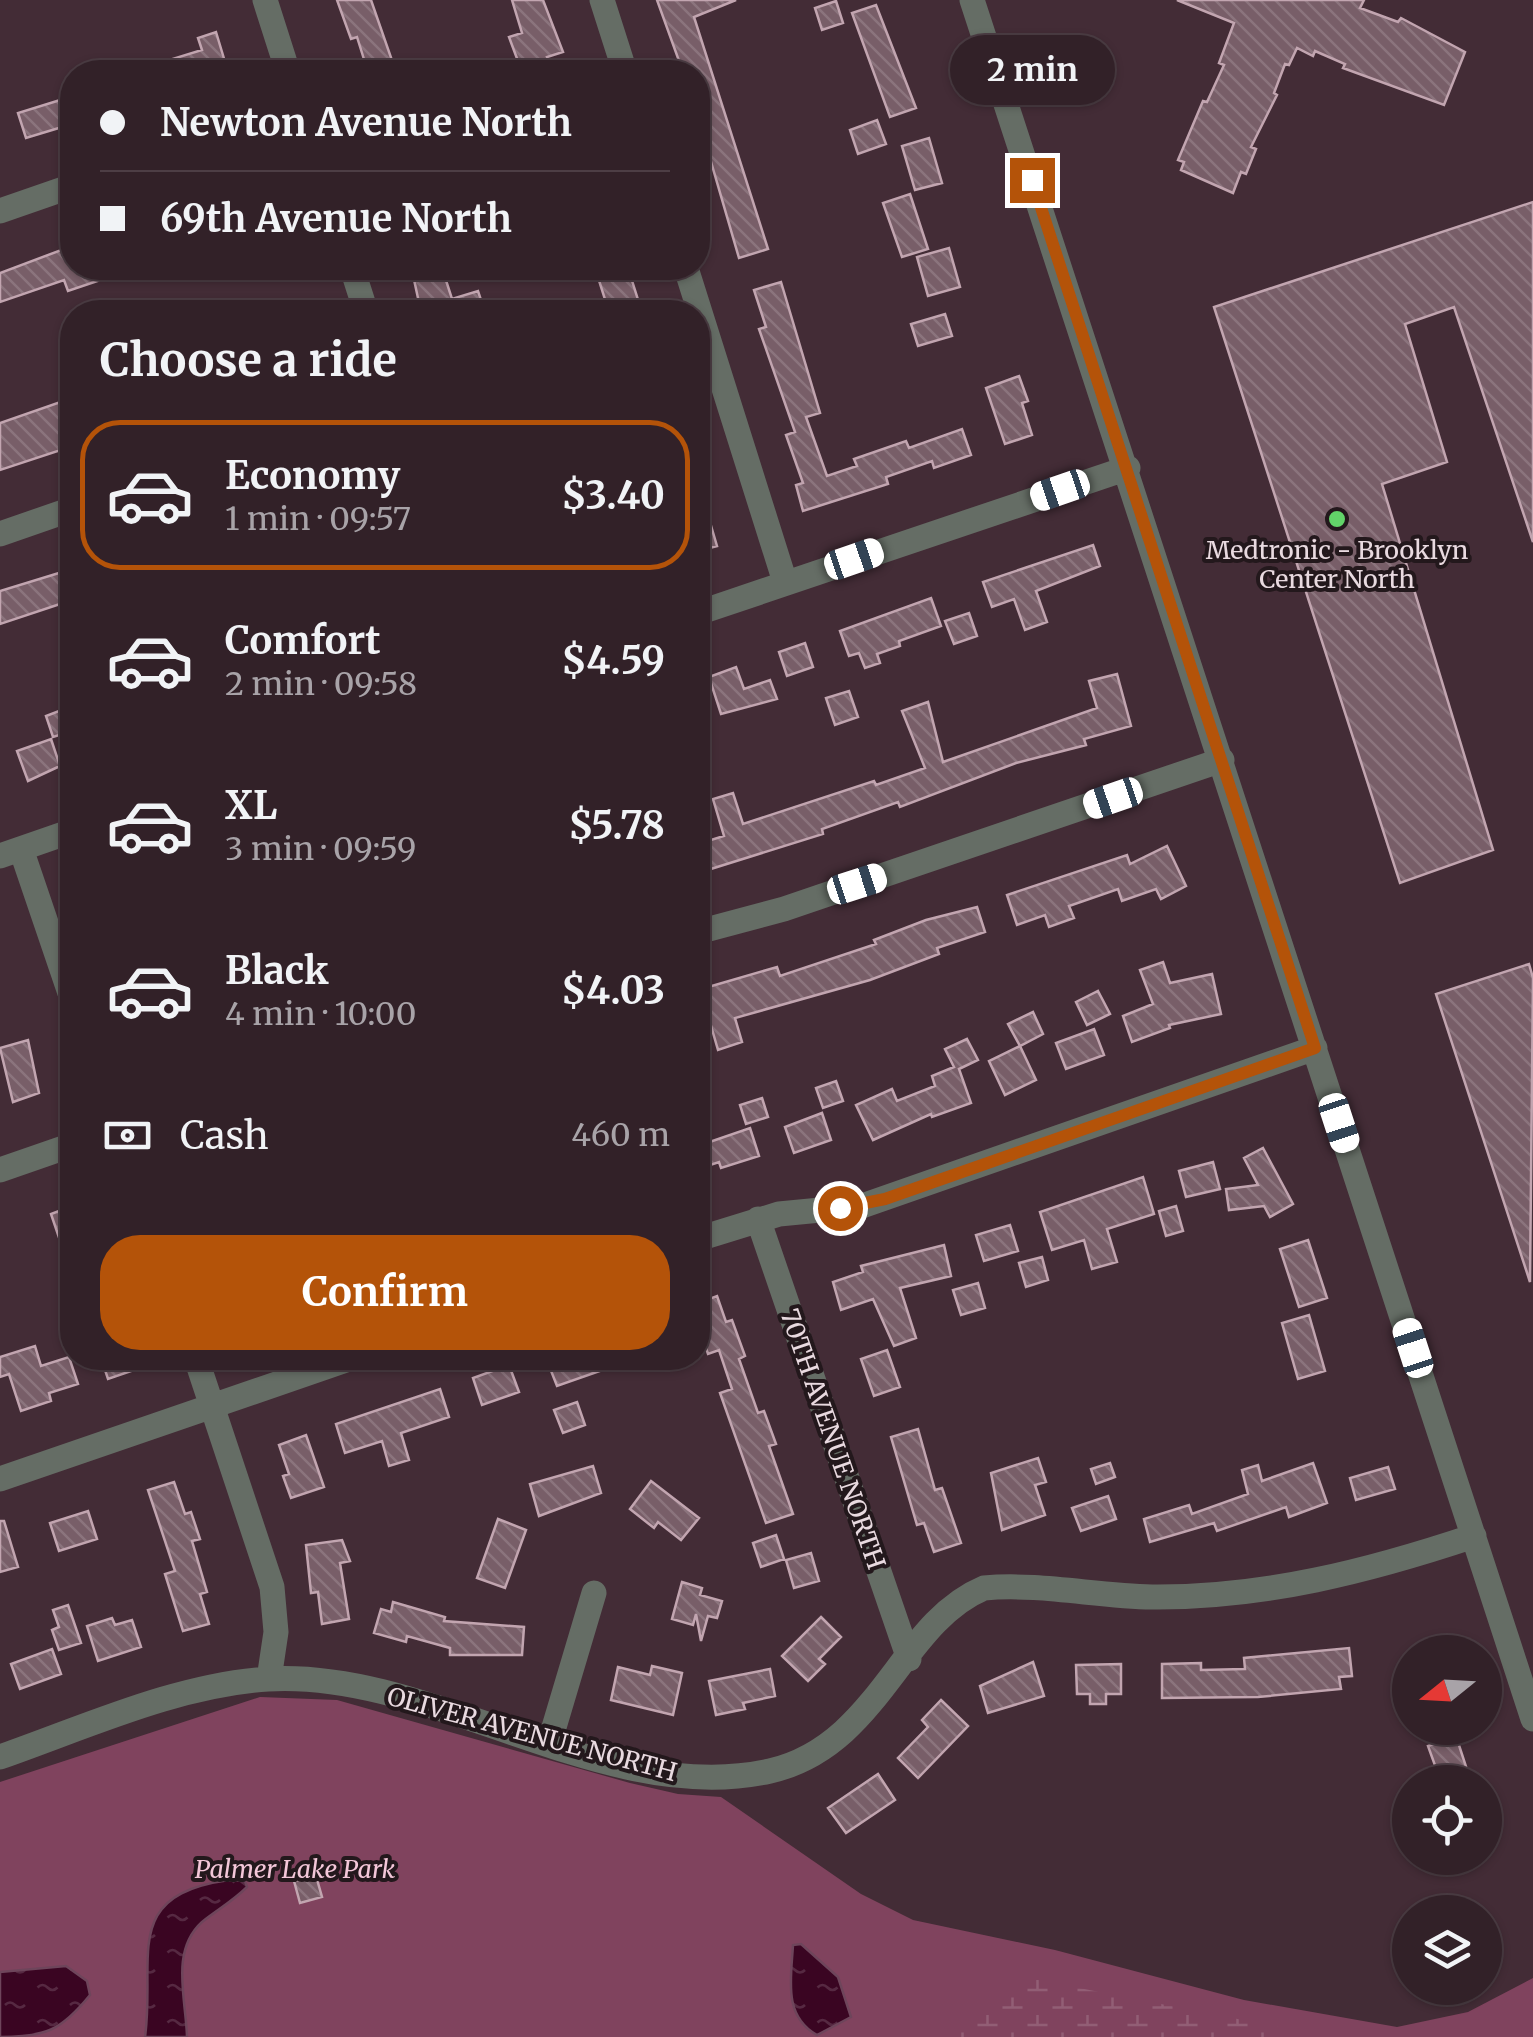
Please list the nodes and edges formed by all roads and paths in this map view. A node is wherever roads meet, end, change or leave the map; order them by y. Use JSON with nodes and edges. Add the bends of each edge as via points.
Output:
{"nodes":[{"id":1,"x":265,"y":0,"type":"edge"},
{"id":2,"x":602,"y":0,"type":"edge"},
{"id":3,"x":972,"y":0,"type":"edge"},
{"id":4,"x":284,"y":60,"type":"edge"},
{"id":5,"x":621,"y":60,"type":"edge"},
{"id":6,"x":60,"y":190,"type":"edge"},
{"id":7,"x":0,"y":211,"type":"edge"},
{"id":8,"x":710,"y":344,"type":"edge"},
{"id":9,"x":1128,"y":468,"type":"junction"},
{"id":10,"x":60,"y":512,"type":"edge"},
{"id":11,"x":0,"y":534,"type":"edge"},
{"id":12,"x":785,"y":582,"type":"junction"},
{"id":13,"x":710,"y":608,"type":"edge"},
{"id":14,"x":1222,"y":760,"type":"junction"},
{"id":15,"x":60,"y":836,"type":"edge"},
{"id":16,"x":11,"y":853,"type":"edge"},
{"id":17,"x":710,"y":929,"type":"edge"},
{"id":18,"x":60,"y":970,"type":"edge"},
{"id":19,"x":1315,"y":1048,"type":"junction"},
{"id":20,"x":60,"y":1149,"type":"edge"},
{"id":21,"x":0,"y":1170,"type":"edge"},
{"id":22,"x":758,"y":1219,"type":"junction"},
{"id":23,"x":710,"y":1235,"type":"edge"},
{"id":24,"x":200,"y":1370,"type":"edge"},
{"id":25,"x":317,"y":1370,"type":"edge"},
{"id":26,"x":213,"y":1405,"type":"junction"},
{"id":27,"x":0,"y":1479,"type":"edge"},
{"id":28,"x":1474,"y":1536,"type":"junction"},
{"id":29,"x":594,"y":1593,"type":"dead end"},
{"id":30,"x":909,"y":1659,"type":"junction"},
{"id":31,"x":269,"y":1679,"type":"junction"},
{"id":32,"x":1533,"y":1718,"type":"edge"},
{"id":33,"x":548,"y":1744,"type":"junction"},
{"id":34,"x":0,"y":1757,"type":"edge"}],
"edges":[{"from":1,"to":4,"type":"street"},
{"from":2,"to":5,"type":"street"},
{"from":3,"to":9,"type":"street"},
{"from":6,"to":7,"type":"street"},
{"from":8,"to":12,"type":"street"},
{"from":9,"to":12,"type":"street"},
{"from":9,"to":14,"type":"street"},
{"from":10,"to":11,"type":"street"},
{"from":12,"to":13,"type":"street"},
{"from":14,"to":17,"type":"street"},
{"from":14,"to":19,"type":"street"},
{"from":15,"to":16,"type":"street"},
{"from":16,"to":18,"type":"street"},
{"from":19,"to":22,"type":"street","via":[[862,1206]]},
{"from":19,"to":28,"type":"street"},
{"from":20,"to":21,"type":"street"},
{"from":22,"to":23,"type":"street"},
{"from":22,"to":30,"type":"street","name":"70TH AVENUE NORTH"},
{"from":24,"to":26,"type":"street"},
{"from":25,"to":26,"type":"street"},
{"from":26,"to":27,"type":"street"},
{"from":26,"to":31,"type":"street","via":[[272,1587],[276,1632]]},
{"from":28,"to":30,"type":"street","name":"OLIVER AVENUE NORTH","via":[[1322,1580],[1238,1594],[1152,1597],[984,1588],[945,1612]]},
{"from":28,"to":32,"type":"street"},
{"from":29,"to":33,"type":"street"},
{"from":30,"to":33,"type":"street","name":"OLIVER AVENUE NORTH","via":[[854,1723],[774,1770],[715,1780]]},
{"from":31,"to":33,"type":"street","name":"OLIVER AVENUE NORTH","via":[[362,1688]]},
{"from":31,"to":34,"type":"street","name":"OLIVER AVENUE NORTH","via":[[187,1692]]}]}
